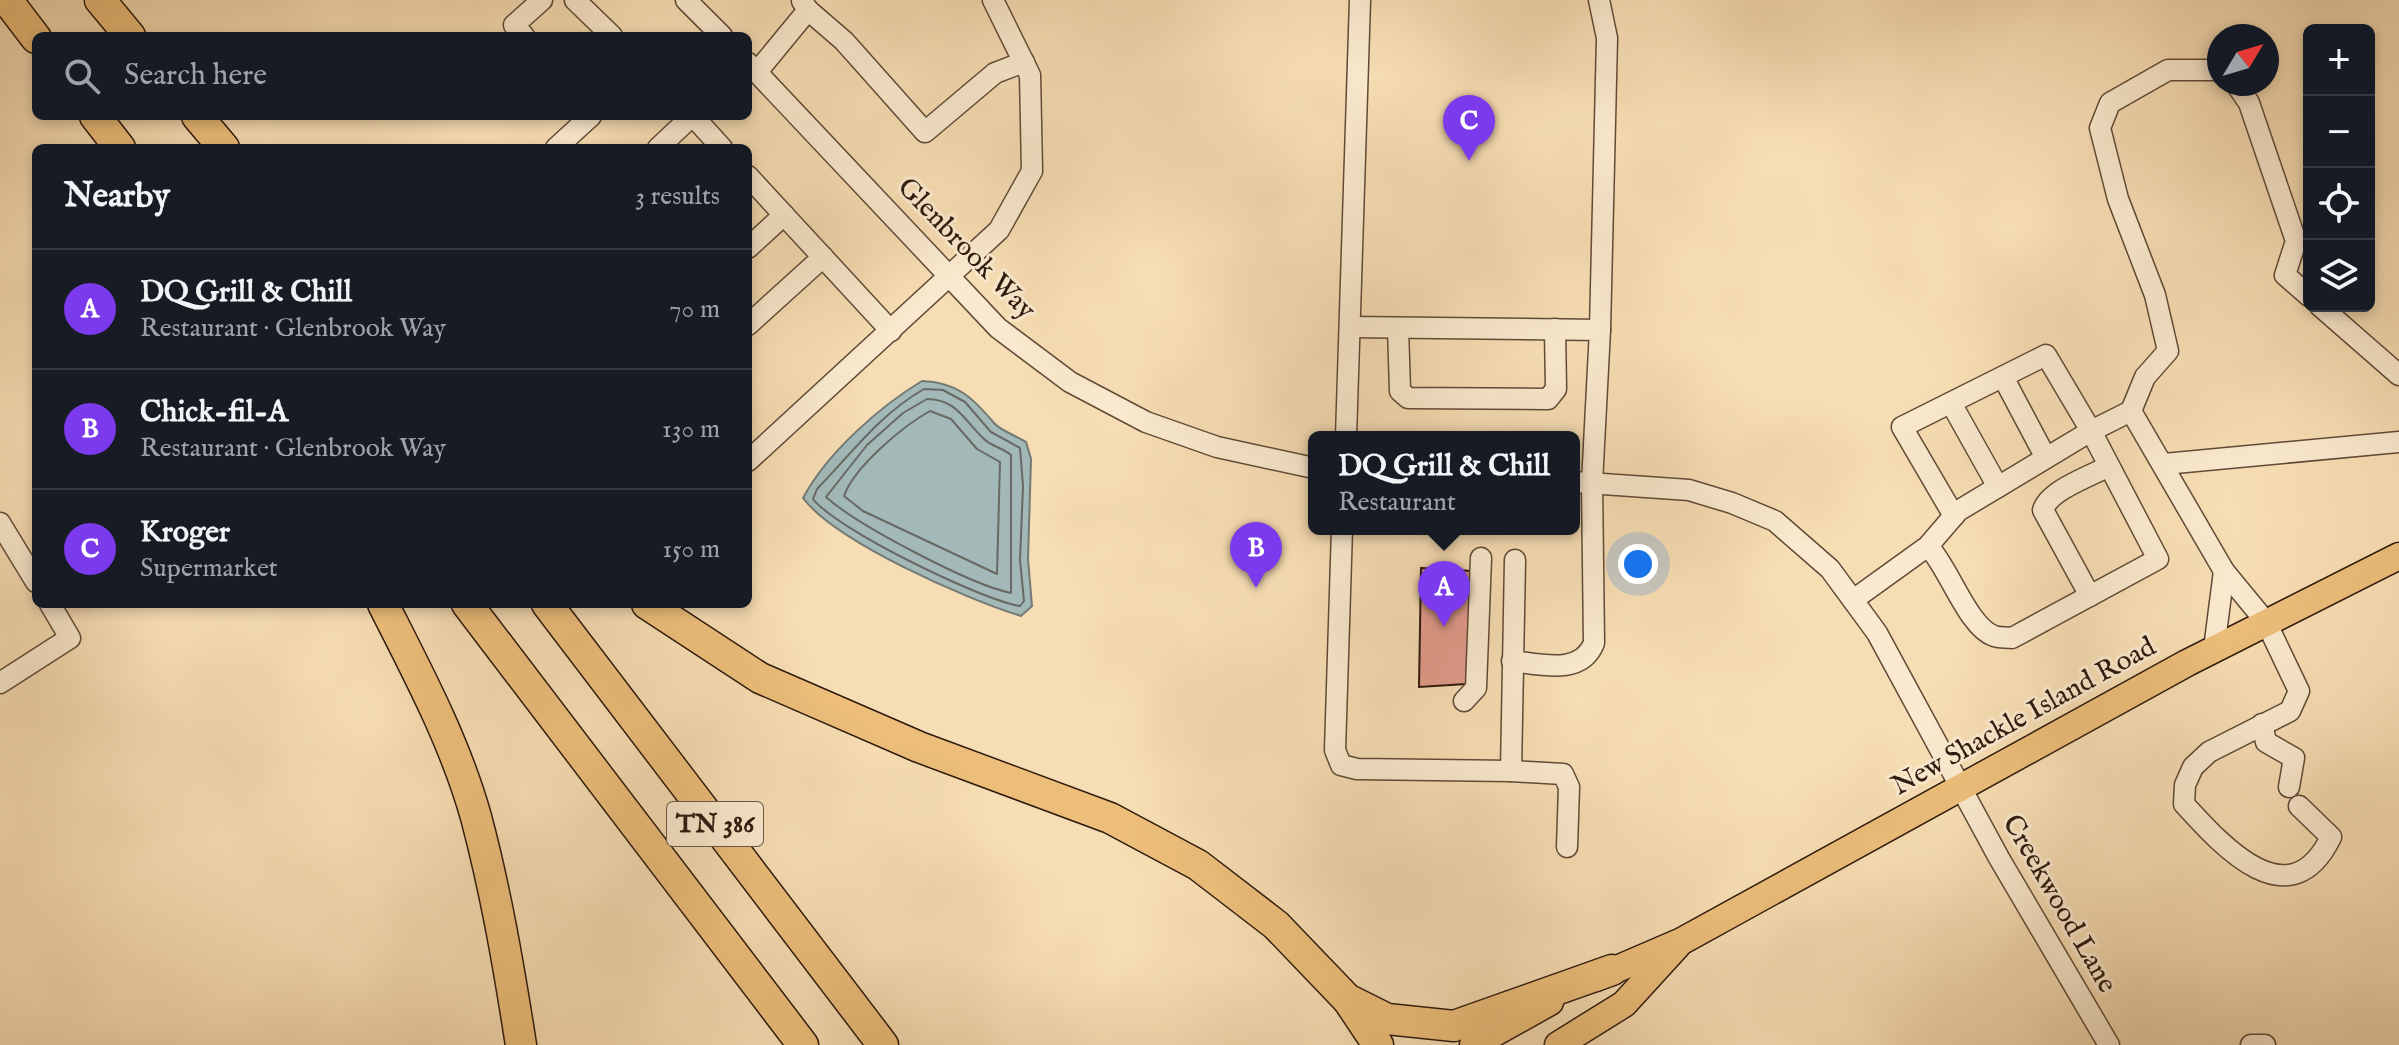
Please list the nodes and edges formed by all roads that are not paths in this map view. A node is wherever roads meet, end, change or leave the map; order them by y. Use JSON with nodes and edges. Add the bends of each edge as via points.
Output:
{"nodes":[{"id":1,"x":7,"y":0,"type":"edge"},
{"id":2,"x":89,"y":0,"type":"edge"},
{"id":3,"x":100,"y":0,"type":"edge"},
{"id":4,"x":542,"y":0,"type":"edge"},
{"id":5,"x":575,"y":0,"type":"edge"},
{"id":6,"x":686,"y":0,"type":"edge"},
{"id":7,"x":993,"y":0,"type":"edge"},
{"id":8,"x":1360,"y":0,"type":"edge"},
{"id":9,"x":1599,"y":0,"type":"edge"},
{"id":10,"x":805,"y":5,"type":"edge"},
{"id":11,"x":113,"y":32,"type":"edge"},
{"id":12,"x":127,"y":32,"type":"edge"},
{"id":13,"x":520,"y":32,"type":"edge"},
{"id":14,"x":608,"y":32,"type":"edge"},
{"id":15,"x":718,"y":32,"type":"edge"},
{"id":16,"x":32,"y":34,"type":"edge"},
{"id":17,"x":1024,"y":62,"type":"junction"},
{"id":18,"x":752,"y":67,"type":"edge"},
{"id":19,"x":2207,"y":70,"type":"edge"},
{"id":20,"x":2244,"y":96,"type":"edge"},
{"id":21,"x":84,"y":120,"type":"edge"},
{"id":22,"x":98,"y":120,"type":"edge"},
{"id":23,"x":180,"y":120,"type":"edge"},
{"id":24,"x":200,"y":120,"type":"edge"},
{"id":25,"x":587,"y":120,"type":"edge"},
{"id":26,"x":688,"y":120,"type":"edge"},
{"id":27,"x":696,"y":120,"type":"edge"},
{"id":28,"x":100,"y":144,"type":"edge"},
{"id":29,"x":117,"y":144,"type":"edge"},
{"id":30,"x":198,"y":144,"type":"edge"},
{"id":31,"x":221,"y":144,"type":"edge"},
{"id":32,"x":560,"y":144,"type":"edge"},
{"id":33,"x":662,"y":144,"type":"edge"},
{"id":34,"x":718,"y":144,"type":"edge"},
{"id":35,"x":752,"y":180,"type":"edge"},
{"id":36,"x":784,"y":215,"type":"junction"},
{"id":37,"x":752,"y":244,"type":"edge"},
{"id":38,"x":823,"y":257,"type":"junction"},
{"id":39,"x":951,"y":277,"type":"junction"},
{"id":40,"x":2303,"y":291,"type":"edge"},
{"id":41,"x":2327,"y":312,"type":"edge"},
{"id":42,"x":752,"y":321,"type":"edge"},
{"id":43,"x":1350,"y":327,"type":"junction"},
{"id":44,"x":1398,"y":328,"type":"junction"},
{"id":45,"x":1555,"y":329,"type":"junction"},
{"id":46,"x":1600,"y":330,"type":"junction"},
{"id":47,"x":891,"y":331,"type":"junction"},
{"id":48,"x":2399,"y":375,"type":"edge"},
{"id":49,"x":2003,"y":377,"type":"junction"},
{"id":50,"x":1951,"y":403,"type":"junction"},
{"id":51,"x":2131,"y":411,"type":"junction"},
{"id":52,"x":1346,"y":431,"type":"edge"},
{"id":53,"x":2091,"y":431,"type":"junction"},
{"id":54,"x":2399,"y":442,"type":"edge"},
{"id":55,"x":752,"y":457,"type":"edge"},
{"id":56,"x":2046,"y":458,"type":"junction"},
{"id":57,"x":2164,"y":464,"type":"junction"},
{"id":58,"x":2109,"y":466,"type":"junction"},
{"id":59,"x":1308,"y":467,"type":"edge"},
{"id":60,"x":1583,"y":482,"type":"edge"},
{"id":61,"x":1998,"y":487,"type":"junction"},
{"id":62,"x":1954,"y":516,"type":"junction"},
{"id":63,"x":0,"y":523,"type":"edge"},
{"id":64,"x":1342,"y":535,"type":"edge"},
{"id":65,"x":1928,"y":546,"type":"junction"},
{"id":66,"x":2399,"y":556,"type":"edge"},
{"id":67,"x":1481,"y":558,"type":"dead end"},
{"id":68,"x":1515,"y":560,"type":"dead end"},
{"id":69,"x":2224,"y":571,"type":"junction"},
{"id":70,"x":32,"y":575,"type":"edge"},
{"id":71,"x":2090,"y":596,"type":"junction"},
{"id":72,"x":1853,"y":600,"type":"junction"},
{"id":73,"x":52,"y":608,"type":"edge"},
{"id":74,"x":385,"y":608,"type":"edge"},
{"id":75,"x":470,"y":608,"type":"edge"},
{"id":76,"x":550,"y":608,"type":"edge"},
{"id":77,"x":653,"y":608,"type":"edge"},
{"id":78,"x":2266,"y":622,"type":"junction"},
{"id":79,"x":2214,"y":649,"type":"junction"},
{"id":80,"x":1512,"y":661,"type":"junction"},
{"id":81,"x":0,"y":683,"type":"edge"},
{"id":82,"x":1464,"y":701,"type":"dead end"},
{"id":83,"x":2262,"y":724,"type":"junction"},
{"id":84,"x":1511,"y":771,"type":"junction"},
{"id":85,"x":2289,"y":787,"type":"dead end"},
{"id":86,"x":1962,"y":790,"type":"junction"},
{"id":87,"x":2299,"y":806,"type":"dead end"},
{"id":88,"x":1567,"y":847,"type":"dead end"},
{"id":89,"x":1682,"y":941,"type":"junction"},
{"id":90,"x":1612,"y":970,"type":"junction"},
{"id":91,"x":1347,"y":999,"type":"junction"},
{"id":92,"x":521,"y":1045,"type":"edge"},
{"id":93,"x":803,"y":1045,"type":"edge"},
{"id":94,"x":883,"y":1045,"type":"edge"},
{"id":95,"x":1378,"y":1045,"type":"edge"},
{"id":96,"x":1473,"y":1045,"type":"edge"},
{"id":97,"x":1558,"y":1045,"type":"edge"},
{"id":98,"x":2109,"y":1045,"type":"edge"},
{"id":99,"x":2251,"y":1045,"type":"edge"},
{"id":100,"x":2265,"y":1045,"type":"edge"}],
"edges":[{"from":1,"to":16,"type":"highway"},
{"from":2,"to":11,"type":"highway"},
{"from":3,"to":12,"type":"highway"},
{"from":4,"to":13,"type":"street","via":[[514,25]]},
{"from":5,"to":14,"type":"street"},
{"from":6,"to":15,"type":"street"},
{"from":7,"to":17,"type":"street"},
{"from":8,"to":43,"type":"street"},
{"from":9,"to":46,"type":"street","via":[[1607,38]]},
{"from":10,"to":17,"type":"street","via":[[925,132],[995,73]]},
{"from":10,"to":18,"type":"street"},
{"from":17,"to":39,"type":"street","via":[[1030,75],[1032,171],[999,230]]},
{"from":18,"to":39,"type":"street","name":"Glenbrook Way"},
{"from":19,"to":51,"type":"street","via":[[2168,70],[2110,103],[2100,128],[2168,351],[2145,377]]},
{"from":20,"to":40,"type":"street","via":[[2296,241],[2285,275]]},
{"from":21,"to":28,"type":"highway"},
{"from":22,"to":29,"type":"highway"},
{"from":23,"to":30,"type":"highway"},
{"from":24,"to":31,"type":"highway"},
{"from":25,"to":32,"type":"street"},
{"from":26,"to":33,"type":"street"},
{"from":27,"to":34,"type":"street"},
{"from":35,"to":36,"type":"street"},
{"from":36,"to":37,"type":"street"},
{"from":36,"to":38,"type":"street"},
{"from":38,"to":42,"type":"street"},
{"from":38,"to":47,"type":"street"},
{"from":39,"to":47,"type":"street"},
{"from":39,"to":59,"type":"street","name":"Glenbrook Way","via":[[998,328],[1070,382],[1146,422],[1217,447]]},
{"from":41,"to":48,"type":"street"},
{"from":43,"to":44,"type":"street"},
{"from":43,"to":52,"type":"street"},
{"from":44,"to":45,"type":"street"},
{"from":44,"to":45,"type":"street","via":[[1400,391],[1408,398],[1548,399],[1556,389]]},
{"from":45,"to":46,"type":"street"},
{"from":46,"to":60,"type":"street"},
{"from":47,"to":55,"type":"street"},
{"from":49,"to":50,"type":"street"},
{"from":49,"to":53,"type":"street","via":[[2046,355]]},
{"from":49,"to":56,"type":"street"},
{"from":50,"to":61,"type":"street"},
{"from":50,"to":62,"type":"street","via":[[1902,427]]},
{"from":51,"to":53,"type":"street"},
{"from":51,"to":57,"type":"street"},
{"from":53,"to":56,"type":"street"},
{"from":53,"to":58,"type":"street"},
{"from":54,"to":57,"type":"street"},
{"from":56,"to":61,"type":"street"},
{"from":57,"to":69,"type":"street"},
{"from":58,"to":71,"type":"street","via":[[2058,494],[2043,510]]},
{"from":58,"to":71,"type":"street","via":[[2158,559]]},
{"from":60,"to":72,"type":"street","via":[[1689,490],[1775,521],[1830,569]]},
{"from":60,"to":80,"type":"street","via":[[1596,619],[1592,648],[1572,665]]},
{"from":61,"to":62,"type":"street"},
{"from":62,"to":65,"type":"street"},
{"from":63,"to":70,"type":"street"},
{"from":64,"to":84,"type":"street","via":[[1335,750],[1341,765]]},
{"from":65,"to":71,"type":"street","via":[[1977,624],[1993,636],[2012,638]]},
{"from":65,"to":72,"type":"street"},
{"from":66,"to":78,"type":"main road","name":"New Shackle Island Road"},
{"from":67,"to":82,"type":"street","via":[[1476,688]]},
{"from":68,"to":80,"type":"street"},
{"from":69,"to":78,"type":"street"},
{"from":69,"to":79,"type":"street"},
{"from":72,"to":86,"type":"street","via":[[1877,633]]},
{"from":73,"to":81,"type":"street","via":[[70,638]]},
{"from":74,"to":92,"type":"highway","via":[[434,704],[475,815],[507,950]]},
{"from":75,"to":93,"type":"highway","number":"TN 386"},
{"from":76,"to":94,"type":"highway","number":"TN 386"},
{"from":77,"to":91,"type":"highway","via":[[760,678],[919,747],[1110,818],[1198,865],[1276,925]]},
{"from":78,"to":79,"type":"main road","name":"New Shackle Island Road"},
{"from":78,"to":83,"type":"street","via":[[2299,691],[2290,711]]},
{"from":79,"to":86,"type":"main road","name":"New Shackle Island Road"},
{"from":80,"to":84,"type":"street"},
{"from":83,"to":85,"type":"street","via":[[2266,742],[2294,758]]},
{"from":83,"to":87,"type":"street","via":[[2209,752],[2193,767],[2184,804],[2224,848],[2264,874],[2294,876],[2321,857],[2331,837]]},
{"from":84,"to":88,"type":"street","via":[[1563,774],[1569,787]]},
{"from":86,"to":89,"type":"main road","name":"New Shackle Island Road"},
{"from":86,"to":98,"type":"street","name":"Creekwood Lane"},
{"from":89,"to":90,"type":"main road","name":"New Shackle Island Road"},
{"from":89,"to":97,"type":"main road","name":"New Shackle Island Road","via":[[1624,1004]]},
{"from":90,"to":91,"type":"highway","via":[[1454,1026],[1387,1019]]},
{"from":90,"to":96,"type":"main road","name":"New Shackle Island Road"},
{"from":91,"to":95,"type":"highway"},
{"from":99,"to":100,"type":"street"}]}
